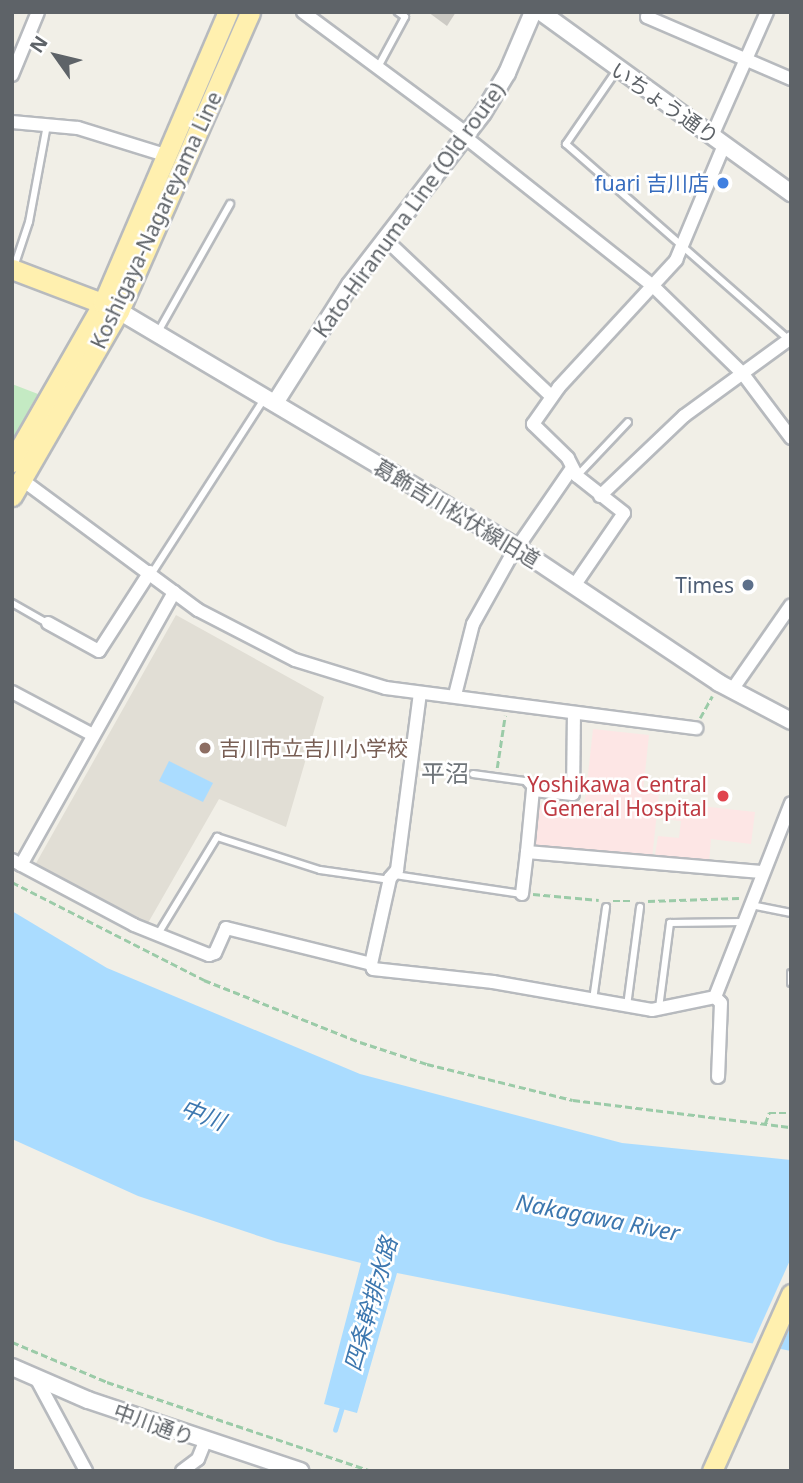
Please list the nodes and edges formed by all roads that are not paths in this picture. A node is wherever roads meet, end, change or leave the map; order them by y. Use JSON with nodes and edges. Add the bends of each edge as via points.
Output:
{"nodes":[{"id":1,"x":38,"y":12,"type":"edge"},
{"id":2,"x":228,"y":12,"type":"edge"},
{"id":3,"x":250,"y":12,"type":"edge"},
{"id":4,"x":303,"y":12,"type":"edge"},
{"id":5,"x":398,"y":12,"type":"edge"},
{"id":6,"x":533,"y":12,"type":"edge"},
{"id":7,"x":541,"y":12,"type":"edge"},
{"id":8,"x":649,"y":12,"type":"edge"},
{"id":9,"x":767,"y":12,"type":"edge"},
{"id":10,"x":746,"y":60,"type":"junction"},
{"id":11,"x":378,"y":67,"type":"junction"},
{"id":12,"x":617,"y":70,"type":"junction"},
{"id":13,"x":12,"y":75,"type":"edge"},
{"id":14,"x":791,"y":79,"type":"edge"},
{"id":15,"x":12,"y":122,"type":"edge"},
{"id":16,"x":47,"y":125,"type":"junction"},
{"id":17,"x":466,"y":135,"type":"junction"},
{"id":18,"x":718,"y":140,"type":"junction"},
{"id":19,"x":165,"y":155,"type":"junction"},
{"id":20,"x":791,"y":193,"type":"edge"},
{"id":21,"x":230,"y":204,"type":"dead end"},
{"id":22,"x":384,"y":238,"type":"junction"},
{"id":23,"x":682,"y":247,"type":"junction"},
{"id":24,"x":13,"y":269,"type":"edge"},
{"id":25,"x":654,"y":287,"type":"junction"},
{"id":26,"x":111,"y":307,"type":"junction"},
{"id":27,"x":157,"y":333,"type":"junction"},
{"id":28,"x":790,"y":339,"type":"edge"},
{"id":29,"x":744,"y":374,"type":"junction"},
{"id":30,"x":551,"y":396,"type":"junction"},
{"id":31,"x":270,"y":400,"type":"junction"},
{"id":32,"x":628,"y":422,"type":"dead end"},
{"id":33,"x":791,"y":438,"type":"edge"},
{"id":34,"x":575,"y":472,"type":"junction"},
{"id":35,"x":15,"y":479,"type":"edge"},
{"id":36,"x":600,"y":496,"type":"junction"},
{"id":37,"x":517,"y":548,"type":"junction"},
{"id":38,"x":151,"y":572,"type":"junction"},
{"id":39,"x":574,"y":586,"type":"junction"},
{"id":40,"x":174,"y":592,"type":"junction"},
{"id":41,"x":12,"y":603,"type":"edge"},
{"id":42,"x":791,"y":605,"type":"edge"},
{"id":43,"x":48,"y":624,"type":"joint"},
{"id":44,"x":726,"y":687,"type":"junction"},
{"id":45,"x":12,"y":692,"type":"edge"},
{"id":46,"x":420,"y":693,"type":"junction"},
{"id":47,"x":455,"y":695,"type":"junction"},
{"id":48,"x":573,"y":714,"type":"junction"},
{"id":49,"x":791,"y":721,"type":"edge"},
{"id":50,"x":696,"y":727,"type":"road end"},
{"id":51,"x":91,"y":734,"type":"junction"},
{"id":52,"x":474,"y":774,"type":"dead end"},
{"id":53,"x":533,"y":790,"type":"junction"},
{"id":54,"x":791,"y":803,"type":"edge"},
{"id":55,"x":527,"y":852,"type":"junction"},
{"id":56,"x":17,"y":862,"type":"edge"},
{"id":57,"x":761,"y":872,"type":"junction"},
{"id":58,"x":392,"y":877,"type":"junction"},
{"id":59,"x":522,"y":894,"type":"joint"},
{"id":60,"x":750,"y":904,"type":"junction"},
{"id":61,"x":606,"y":907,"type":"dead end"},
{"id":62,"x":640,"y":907,"type":"dead end"},
{"id":63,"x":791,"y":913,"type":"edge"},
{"id":64,"x":743,"y":922,"type":"junction"},
{"id":65,"x":157,"y":936,"type":"junction"},
{"id":66,"x":371,"y":964,"type":"junction"},
{"id":67,"x":791,"y":973,"type":"edge"},
{"id":68,"x":791,"y":983,"type":"edge"},
{"id":69,"x":715,"y":997,"type":"junction"},
{"id":70,"x":593,"y":1002,"type":"junction"},
{"id":71,"x":626,"y":1008,"type":"junction"},
{"id":72,"x":659,"y":1008,"type":"junction"},
{"id":73,"x":718,"y":1077,"type":"dead end"},
{"id":74,"x":791,"y":1294,"type":"edge"},
{"id":75,"x":12,"y":1367,"type":"edge"},
{"id":76,"x":36,"y":1378,"type":"junction"},
{"id":77,"x":205,"y":1442,"type":"junction"},
{"id":78,"x":86,"y":1471,"type":"edge"},
{"id":79,"x":182,"y":1471,"type":"edge"},
{"id":80,"x":300,"y":1471,"type":"edge"},
{"id":81,"x":712,"y":1471,"type":"edge"}],
"edges":[{"from":1,"to":13,"type":"street"},
{"from":2,"to":19,"type":"main road","name":"Koshigaya-Nagareyama Line"},
{"from":3,"to":26,"type":"main road","name":"Koshigaya-Nagareyama Line"},
{"from":4,"to":11,"type":"street"},
{"from":5,"to":11,"type":"lane","via":[[405,17]]},
{"from":6,"to":17,"type":"street","name":"Kato-Hiranuma Line (Old route)","via":[[499,88]]},
{"from":7,"to":12,"type":"street","name":"いちょう通り"},
{"from":8,"to":10,"type":"street","via":[[647,17]]},
{"from":9,"to":10,"type":"street"},
{"from":10,"to":14,"type":"street"},
{"from":10,"to":18,"type":"street"},
{"from":11,"to":17,"type":"street"},
{"from":12,"to":18,"type":"street","name":"いちょう通り"},
{"from":12,"to":23,"type":"lane","via":[[566,144]]},
{"from":15,"to":16,"type":"street"},
{"from":16,"to":19,"type":"street","via":[[114,136]]},
{"from":16,"to":24,"type":"lane","via":[[29,222]]},
{"from":17,"to":22,"type":"street","name":"Kato-Hiranuma Line (Old route)"},
{"from":17,"to":25,"type":"street"},
{"from":18,"to":20,"type":"street","name":"いちょう通り"},
{"from":18,"to":23,"type":"street"},
{"from":19,"to":26,"type":"main road","name":"Koshigaya-Nagareyama Line"},
{"from":21,"to":27,"type":"lane"},
{"from":22,"to":30,"type":"street"},
{"from":22,"to":31,"type":"street","name":"Kato-Hiranuma Line (Old route)"},
{"from":23,"to":25,"type":"street"},
{"from":23,"to":28,"type":"lane"},
{"from":24,"to":26,"type":"main road"},
{"from":25,"to":29,"type":"street"},
{"from":25,"to":30,"type":"street"},
{"from":26,"to":27,"type":"street","name":"葛飾吉川松伏線旧道"},
{"from":26,"to":35,"type":"main road","name":"Koshigaya-Nagareyama Line"},
{"from":27,"to":31,"type":"street","name":"葛飾吉川松伏線旧道"},
{"from":28,"to":29,"type":"street"},
{"from":29,"to":33,"type":"street"},
{"from":29,"to":36,"type":"street","via":[[684,416]]},
{"from":30,"to":34,"type":"street","via":[[533,424],[568,458]]},
{"from":31,"to":37,"type":"street","name":"葛飾吉川松伏線旧道"},
{"from":31,"to":38,"type":"lane"},
{"from":32,"to":34,"type":"lane"},
{"from":34,"to":36,"type":"street"},
{"from":34,"to":37,"type":"street"},
{"from":35,"to":38,"type":"street"},
{"from":36,"to":39,"type":"street","via":[[624,513]]},
{"from":37,"to":39,"type":"street","name":"葛飾吉川松伏線旧道"},
{"from":37,"to":47,"type":"street","via":[[472,624]]},
{"from":38,"to":40,"type":"street"},
{"from":38,"to":43,"type":"street","via":[[99,651]]},
{"from":39,"to":44,"type":"street","name":"葛飾吉川松伏線旧道"},
{"from":40,"to":46,"type":"street","via":[[240,635],[295,660],[365,683]]},
{"from":40,"to":51,"type":"street"},
{"from":41,"to":43,"type":"lane"},
{"from":42,"to":44,"type":"street"},
{"from":44,"to":49,"type":"street","name":"葛飾吉川松伏線旧道"},
{"from":45,"to":51,"type":"street"},
{"from":46,"to":47,"type":"street"},
{"from":46,"to":58,"type":"street"},
{"from":47,"to":48,"type":"street"},
{"from":48,"to":50,"type":"street"},
{"from":48,"to":53,"type":"street","via":[[573,794]]},
{"from":51,"to":56,"type":"street"},
{"from":52,"to":53,"type":"lane","via":[[525,781]]},
{"from":53,"to":55,"type":"street"},
{"from":54,"to":57,"type":"street"},
{"from":55,"to":57,"type":"street"},
{"from":55,"to":59,"type":"street"},
{"from":56,"to":65,"type":"street"},
{"from":57,"to":60,"type":"street"},
{"from":58,"to":59,"type":"lane"},
{"from":58,"to":65,"type":"lane","via":[[320,870],[217,837]]},
{"from":58,"to":66,"type":"street"},
{"from":60,"to":63,"type":"lane"},
{"from":60,"to":64,"type":"street"},
{"from":61,"to":70,"type":"lane"},
{"from":62,"to":71,"type":"lane"},
{"from":64,"to":69,"type":"street"},
{"from":64,"to":72,"type":"lane","via":[[670,923]]},
{"from":65,"to":66,"type":"street","via":[[209,955],[215,953],[226,929]]},
{"from":66,"to":70,"type":"street","via":[[373,969],[504,984]]},
{"from":67,"to":68,"type":"lane"},
{"from":69,"to":72,"type":"street"},
{"from":69,"to":73,"type":"street","via":[[722,1003]]},
{"from":70,"to":71,"type":"street"},
{"from":71,"to":72,"type":"street"},
{"from":74,"to":81,"type":"main road"},
{"from":75,"to":76,"type":"street","name":"中川通り"},
{"from":76,"to":77,"type":"street","name":"中川通り"},
{"from":76,"to":78,"type":"street"},
{"from":77,"to":79,"type":"street","via":[[198,1459]]},
{"from":77,"to":80,"type":"street","name":"中川通り"}]}
